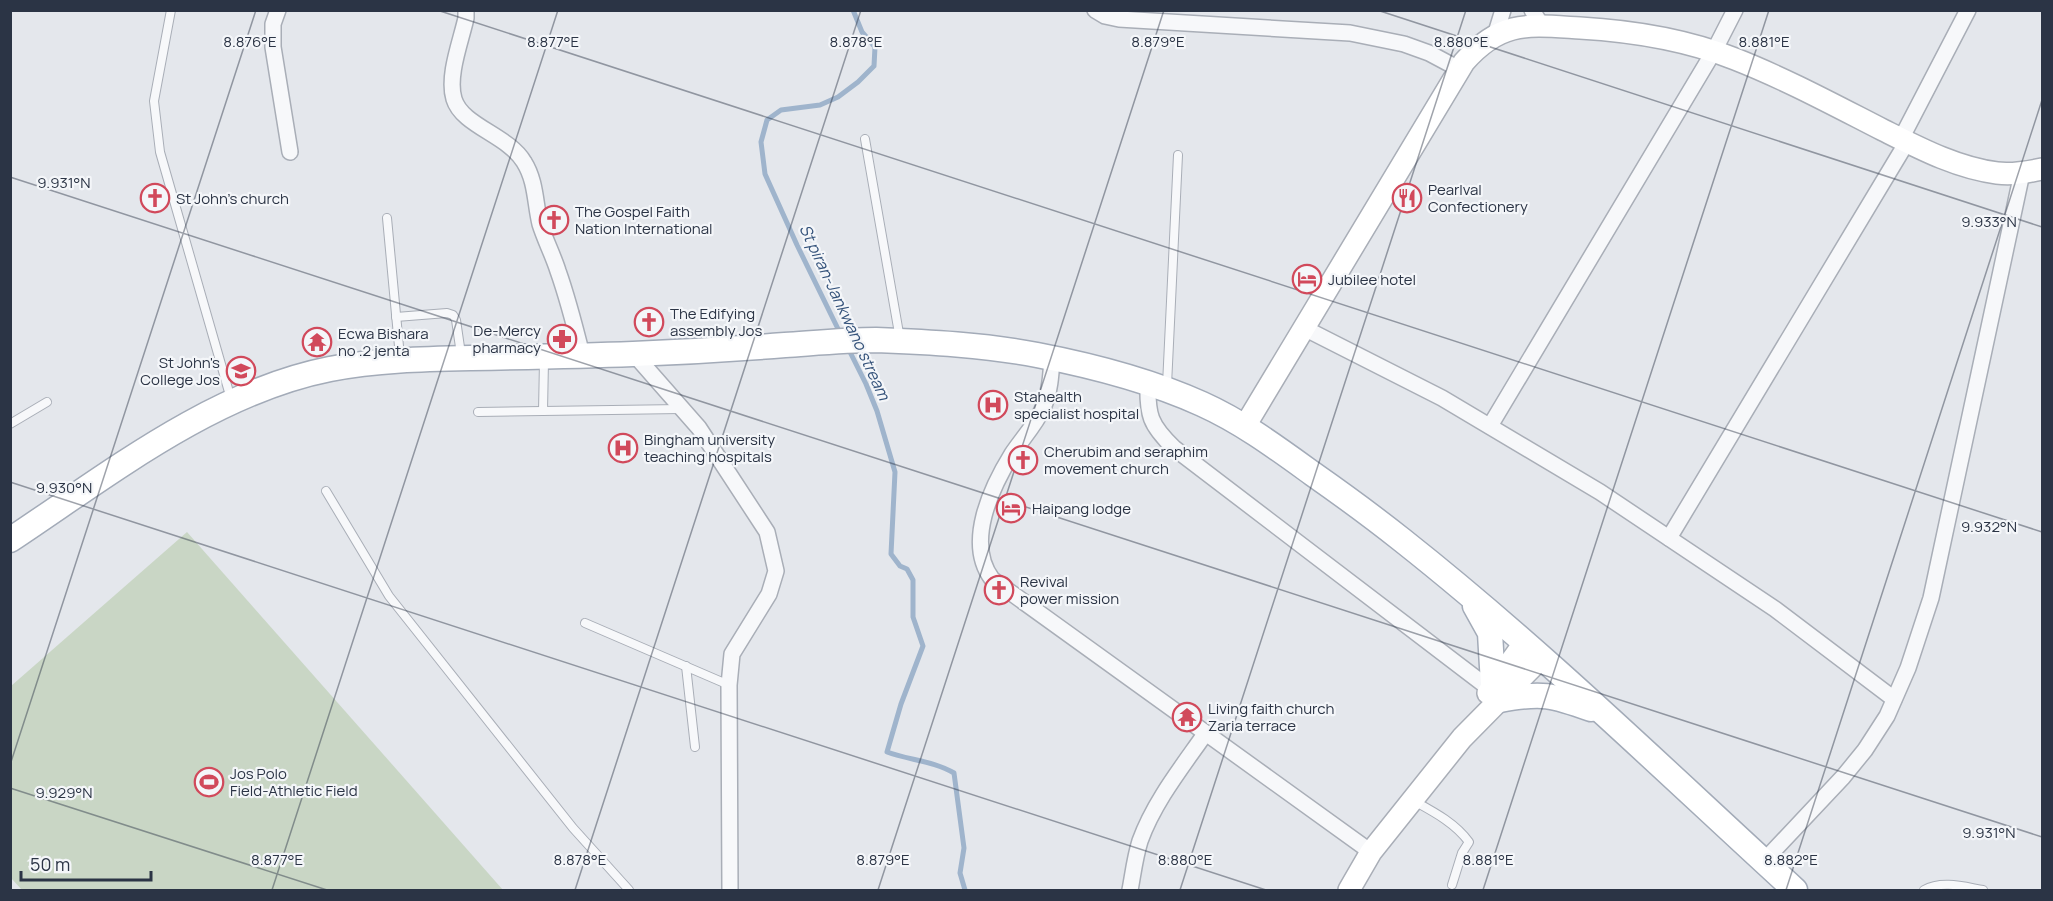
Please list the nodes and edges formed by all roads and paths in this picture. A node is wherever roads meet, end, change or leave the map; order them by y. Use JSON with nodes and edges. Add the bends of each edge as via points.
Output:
{"nodes":[{"id":1,"x":171,"y":10,"type":"edge"},
{"id":2,"x":279,"y":10,"type":"edge"},
{"id":3,"x":466,"y":10,"type":"edge"},
{"id":4,"x":1095,"y":10,"type":"edge"},
{"id":5,"x":1503,"y":10,"type":"edge"},
{"id":6,"x":1735,"y":10,"type":"edge"},
{"id":7,"x":1968,"y":10,"type":"edge"},
{"id":8,"x":1537,"y":18,"type":"edge"},
{"id":9,"x":1495,"y":36,"type":"junction"},
{"id":10,"x":1714,"y":51,"type":"junction"},
{"id":11,"x":1459,"y":69,"type":"junction"},
{"id":12,"x":865,"y":139,"type":"dead end"},
{"id":13,"x":1904,"y":140,"type":"junction"},
{"id":14,"x":290,"y":152,"type":"dead end"},
{"id":15,"x":1178,"y":155,"type":"dead end"},
{"id":16,"x":2032,"y":171,"type":"edge"},
{"id":17,"x":387,"y":218,"type":"dead end"},
{"id":18,"x":396,"y":316,"type":"junction"},
{"id":19,"x":1304,"y":328,"type":"junction"},
{"id":20,"x":901,"y":342,"type":"junction"},
{"id":21,"x":634,"y":354,"type":"junction"},
{"id":22,"x":544,"y":356,"type":"junction"},
{"id":23,"x":582,"y":356,"type":"junction"},
{"id":24,"x":461,"y":358,"type":"junction"},
{"id":25,"x":1052,"y":358,"type":"junction"},
{"id":26,"x":400,"y":361,"type":"junction"},
{"id":27,"x":1157,"y":386,"type":"junction"},
{"id":28,"x":47,"y":402,"type":"dead end"},
{"id":29,"x":232,"y":403,"type":"junction"},
{"id":30,"x":682,"y":409,"type":"junction"},
{"id":31,"x":543,"y":411,"type":"junction"},
{"id":32,"x":478,"y":412,"type":"dead end"},
{"id":33,"x":10,"y":424,"type":"edge"},
{"id":34,"x":1245,"y":426,"type":"junction"},
{"id":35,"x":1490,"y":426,"type":"junction"},
{"id":36,"x":326,"y":491,"type":"dead end"},
{"id":37,"x":11,"y":538,"type":"edge"},
{"id":38,"x":1669,"y":538,"type":"junction"},
{"id":39,"x":1461,"y":587,"type":"junction"},
{"id":40,"x":585,"y":623,"type":"dead end"},
{"id":41,"x":1533,"y":650,"type":"junction"},
{"id":42,"x":686,"y":666,"type":"junction"},
{"id":43,"x":729,"y":685,"type":"junction"},
{"id":44,"x":1494,"y":691,"type":"junction"},
{"id":45,"x":1894,"y":699,"type":"junction"},
{"id":46,"x":1602,"y":713,"type":"junction"},
{"id":47,"x":1205,"y":734,"type":"junction"},
{"id":48,"x":694,"y":747,"type":"dead end"},
{"id":49,"x":1413,"y":800,"type":"junction"},
{"id":50,"x":1371,"y":852,"type":"junction"},
{"id":51,"x":1764,"y":861,"type":"junction"},
{"id":52,"x":1452,"y":885,"type":"dead end"},
{"id":53,"x":629,"y":891,"type":"edge"},
{"id":54,"x":730,"y":891,"type":"edge"},
{"id":55,"x":1130,"y":891,"type":"edge"},
{"id":56,"x":1349,"y":891,"type":"edge"},
{"id":57,"x":1795,"y":891,"type":"edge"},
{"id":58,"x":1924,"y":891,"type":"edge"},
{"id":59,"x":1983,"y":891,"type":"edge"}],
"edges":[{"from":1,"to":29,"type":"lane","via":[[154,101],[160,152]]},
{"from":2,"to":14,"type":"street","via":[[273,24],[273,47]]},
{"from":3,"to":23,"type":"street","via":[[451,84],[453,96],[464,116],[495,134],[524,161]]},
{"from":4,"to":11,"type":"street","via":[[1119,19],[1350,33],[1404,44]]},
{"from":5,"to":9,"type":"street"},
{"from":6,"to":10,"type":"street"},
{"from":7,"to":13,"type":"street"},
{"from":8,"to":9,"type":"street"},
{"from":8,"to":10,"type":"street","via":[[1673,40]]},
{"from":9,"to":11,"type":"street","via":[[1476,48]]},
{"from":10,"to":13,"type":"street","via":[[1776,75]]},
{"from":10,"to":35,"type":"street"},
{"from":11,"to":19,"type":"street"},
{"from":12,"to":20,"type":"lane"},
{"from":13,"to":16,"type":"street","via":[[1970,168],[1998,173]]},
{"from":13,"to":38,"type":"street"},
{"from":15,"to":27,"type":"lane"},
{"from":16,"to":45,"type":"street","via":[[1931,598]]},
{"from":17,"to":18,"type":"lane"},
{"from":18,"to":24,"type":"lane","via":[[453,315]]},
{"from":18,"to":26,"type":"lane"},
{"from":19,"to":34,"type":"street"},
{"from":19,"to":35,"type":"street"},
{"from":20,"to":21,"type":"main road","via":[[873,340]]},
{"from":20,"to":25,"type":"main road"},
{"from":21,"to":23,"type":"main road"},
{"from":21,"to":30,"type":"street"},
{"from":22,"to":23,"type":"main road"},
{"from":22,"to":24,"type":"main road"},
{"from":22,"to":31,"type":"lane"},
{"from":24,"to":26,"type":"main road"},
{"from":25,"to":27,"type":"main road"},
{"from":25,"to":47,"type":"street","via":[[1051,381],[1042,410],[993,491],[981,541],[985,570],[992,579]]},
{"from":26,"to":29,"type":"main road","via":[[329,370],[286,381]]},
{"from":27,"to":34,"type":"main road"},
{"from":27,"to":44,"type":"street","via":[[1147,406],[1151,421],[1174,448]]},
{"from":28,"to":33,"type":"lane"},
{"from":29,"to":37,"type":"main road","via":[[158,442]]},
{"from":30,"to":31,"type":"lane"},
{"from":30,"to":43,"type":"street","via":[[699,428],[767,531],[776,571],[769,594],[732,654]]},
{"from":31,"to":32,"type":"lane"},
{"from":34,"to":39,"type":"main road","via":[[1370,515]]},
{"from":35,"to":38,"type":"street"},
{"from":36,"to":53,"type":"lane","via":[[389,596],[573,828]]},
{"from":38,"to":45,"type":"street","via":[[1775,609]]},
{"from":39,"to":41,"type":"main road"},
{"from":39,"to":44,"type":"main road","via":[[1490,633]]},
{"from":40,"to":42,"type":"lane"},
{"from":41,"to":44,"type":"street"},
{"from":41,"to":46,"type":"main road"},
{"from":42,"to":43,"type":"lane"},
{"from":42,"to":48,"type":"lane"},
{"from":43,"to":54,"type":"street"},
{"from":44,"to":46,"type":"main road","via":[[1542,694]]},
{"from":44,"to":49,"type":"street"},
{"from":45,"to":51,"type":"street","via":[[1865,750]]},
{"from":46,"to":51,"type":"main road"},
{"from":47,"to":50,"type":"street"},
{"from":47,"to":55,"type":"street","via":[[1154,811],[1141,840]]},
{"from":49,"to":50,"type":"street"},
{"from":49,"to":52,"type":"lane","via":[[1439,814],[1469,842]]},
{"from":50,"to":56,"type":"street"},
{"from":51,"to":57,"type":"main road"},
{"from":58,"to":59,"type":"lane","via":[[1947,885]]}]}
